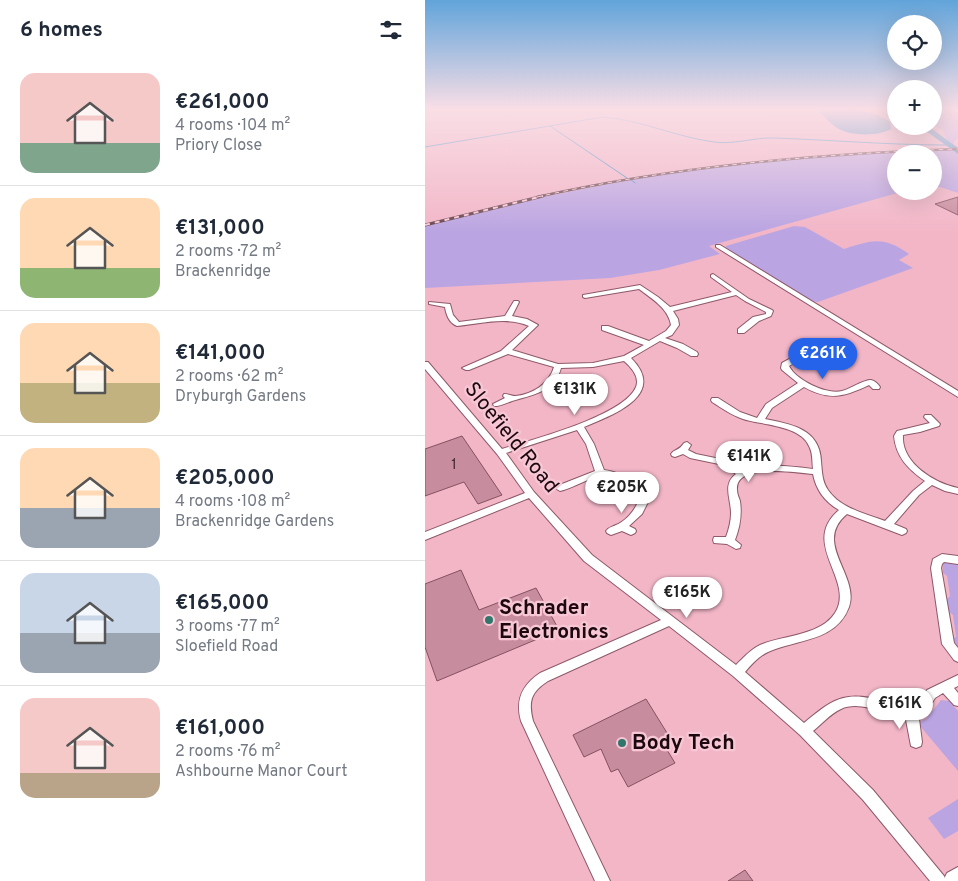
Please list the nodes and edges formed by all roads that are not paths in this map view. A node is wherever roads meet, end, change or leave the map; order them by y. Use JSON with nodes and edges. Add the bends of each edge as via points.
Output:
{"nodes":[{"id":1,"x":718,"y":246,"type":"dead end"},
{"id":2,"x":711,"y":275,"type":"dead end"},
{"id":3,"x":737,"y":293,"type":"junction"},
{"id":4,"x":583,"y":296,"type":"dead end"},
{"id":5,"x":430,"y":302,"type":"edge"},
{"id":6,"x":507,"y":302,"type":"dead end"},
{"id":7,"x":668,"y":310,"type":"junction"},
{"id":8,"x":507,"y":317,"type":"junction"},
{"id":9,"x":457,"y":324,"type":"junction"},
{"id":10,"x":736,"y":324,"type":"dead end"},
{"id":11,"x":447,"y":328,"type":"dead end"},
{"id":12,"x":604,"y":328,"type":"dead end"},
{"id":13,"x":660,"y":339,"type":"junction"},
{"id":14,"x":649,"y":344,"type":"junction"},
{"id":15,"x":813,"y":347,"type":"dead end"},
{"id":16,"x":507,"y":351,"type":"junction"},
{"id":17,"x":694,"y":354,"type":"dead end"},
{"id":18,"x":626,"y":358,"type":"junction"},
{"id":19,"x":425,"y":364,"type":"edge"},
{"id":20,"x":558,"y":366,"type":"junction"},
{"id":21,"x":465,"y":368,"type":"dead end"},
{"id":22,"x":804,"y":383,"type":"junction"},
{"id":23,"x":876,"y":387,"type":"dead end"},
{"id":24,"x":958,"y":395,"type":"edge"},
{"id":25,"x":713,"y":400,"type":"dead end"},
{"id":26,"x":497,"y":404,"type":"dead end"},
{"id":27,"x":928,"y":416,"type":"dead end"},
{"id":28,"x":760,"y":420,"type":"junction"},
{"id":29,"x":580,"y":426,"type":"junction"},
{"id":30,"x":682,"y":450,"type":"dead end"},
{"id":31,"x":500,"y":452,"type":"junction"},
{"id":32,"x":600,"y":472,"type":"junction"},
{"id":33,"x":817,"y":472,"type":"junction"},
{"id":34,"x":741,"y":473,"type":"junction"},
{"id":35,"x":931,"y":481,"type":"junction"},
{"id":36,"x":558,"y":488,"type":"dead end"},
{"id":37,"x":958,"y":491,"type":"edge"},
{"id":38,"x":531,"y":494,"type":"junction"},
{"id":39,"x":845,"y":510,"type":"junction"},
{"id":40,"x":887,"y":525,"type":"junction"},
{"id":41,"x":611,"y":531,"type":"dead end"},
{"id":42,"x":902,"y":531,"type":"dead end"},
{"id":43,"x":425,"y":536,"type":"edge"},
{"id":44,"x":718,"y":540,"type":"dead end"},
{"id":45,"x":958,"y":560,"type":"edge"},
{"id":46,"x":669,"y":621,"type":"junction"},
{"id":47,"x":958,"y":657,"type":"edge"},
{"id":48,"x":737,"y":672,"type":"junction"},
{"id":49,"x":958,"y":680,"type":"edge"},
{"id":50,"x":945,"y":687,"type":"junction"},
{"id":51,"x":958,"y":701,"type":"edge"},
{"id":52,"x":912,"y":715,"type":"junction"},
{"id":53,"x":804,"y":731,"type":"junction"},
{"id":54,"x":916,"y":742,"type":"dead end"},
{"id":55,"x":603,"y":881,"type":"edge"},
{"id":56,"x":939,"y":881,"type":"edge"}],
"edges":[{"from":1,"to":24,"type":"street"},
{"from":2,"to":3,"type":"street"},
{"from":3,"to":7,"type":"street"},
{"from":3,"to":10,"type":"street","via":[[770,312],[744,328]]},
{"from":4,"to":7,"type":"street","via":[[638,285]]},
{"from":5,"to":9,"type":"street","via":[[449,305],[450,315]]},
{"from":6,"to":8,"type":"street","via":[[519,301]]},
{"from":7,"to":13,"type":"street","via":[[674,316],[675,325]]},
{"from":8,"to":9,"type":"street"},
{"from":8,"to":16,"type":"street","via":[[534,326]]},
{"from":9,"to":11,"type":"street"},
{"from":12,"to":14,"type":"street"},
{"from":13,"to":14,"type":"street"},
{"from":13,"to":17,"type":"street"},
{"from":14,"to":18,"type":"street"},
{"from":15,"to":22,"type":"street","via":[[785,365]]},
{"from":16,"to":20,"type":"street"},
{"from":16,"to":21,"type":"street"},
{"from":18,"to":20,"type":"street","via":[[593,365]]},
{"from":18,"to":29,"type":"street","via":[[639,373],[638,391],[609,414]]},
{"from":19,"to":31,"type":"street","name":"Sloefield Road"},
{"from":20,"to":26,"type":"street","via":[[555,377],[545,387]]},
{"from":22,"to":23,"type":"street","via":[[838,395],[870,382]]},
{"from":22,"to":28,"type":"street","via":[[769,406]]},
{"from":25,"to":28,"type":"street","via":[[739,414]]},
{"from":27,"to":35,"type":"street","via":[[940,424],[897,436],[900,451],[907,461]]},
{"from":28,"to":33,"type":"street","via":[[784,425],[806,436],[817,452]]},
{"from":29,"to":31,"type":"street"},
{"from":29,"to":32,"type":"street"},
{"from":30,"to":34,"type":"street","via":[[699,458],[722,462]]},
{"from":31,"to":38,"type":"street","name":"Sloefield Road"},
{"from":32,"to":36,"type":"street"},
{"from":32,"to":41,"type":"street","via":[[619,476],[642,499],[641,510],[627,529]]},
{"from":33,"to":34,"type":"street","via":[[765,468]]},
{"from":33,"to":39,"type":"street","via":[[822,490]]},
{"from":34,"to":44,"type":"street","via":[[732,486],[736,513],[733,543]]},
{"from":35,"to":37,"type":"street"},
{"from":35,"to":40,"type":"street"},
{"from":38,"to":43,"type":"street"},
{"from":38,"to":46,"type":"street","name":"Sloefield Road","via":[[587,558]]},
{"from":39,"to":40,"type":"street"},
{"from":39,"to":48,"type":"street","via":[[831,525],[829,534],[844,592],[840,615],[825,630],[762,650]]},
{"from":40,"to":42,"type":"street"},
{"from":45,"to":47,"type":"street","via":[[942,558],[936,568],[947,644]]},
{"from":46,"to":48,"type":"street","name":"Sloefield Road"},
{"from":46,"to":55,"type":"street","via":[[544,676],[532,684],[525,696],[523,709],[527,721]]},
{"from":48,"to":53,"type":"street","name":"Sloefield Road"},
{"from":49,"to":50,"type":"street"},
{"from":50,"to":51,"type":"street"},
{"from":50,"to":52,"type":"street","via":[[931,694],[919,713]]},
{"from":52,"to":53,"type":"street","via":[[850,700],[835,706]]},
{"from":52,"to":54,"type":"street"},
{"from":53,"to":56,"type":"street","name":"Sloefield Road","via":[[868,795]]}]}
